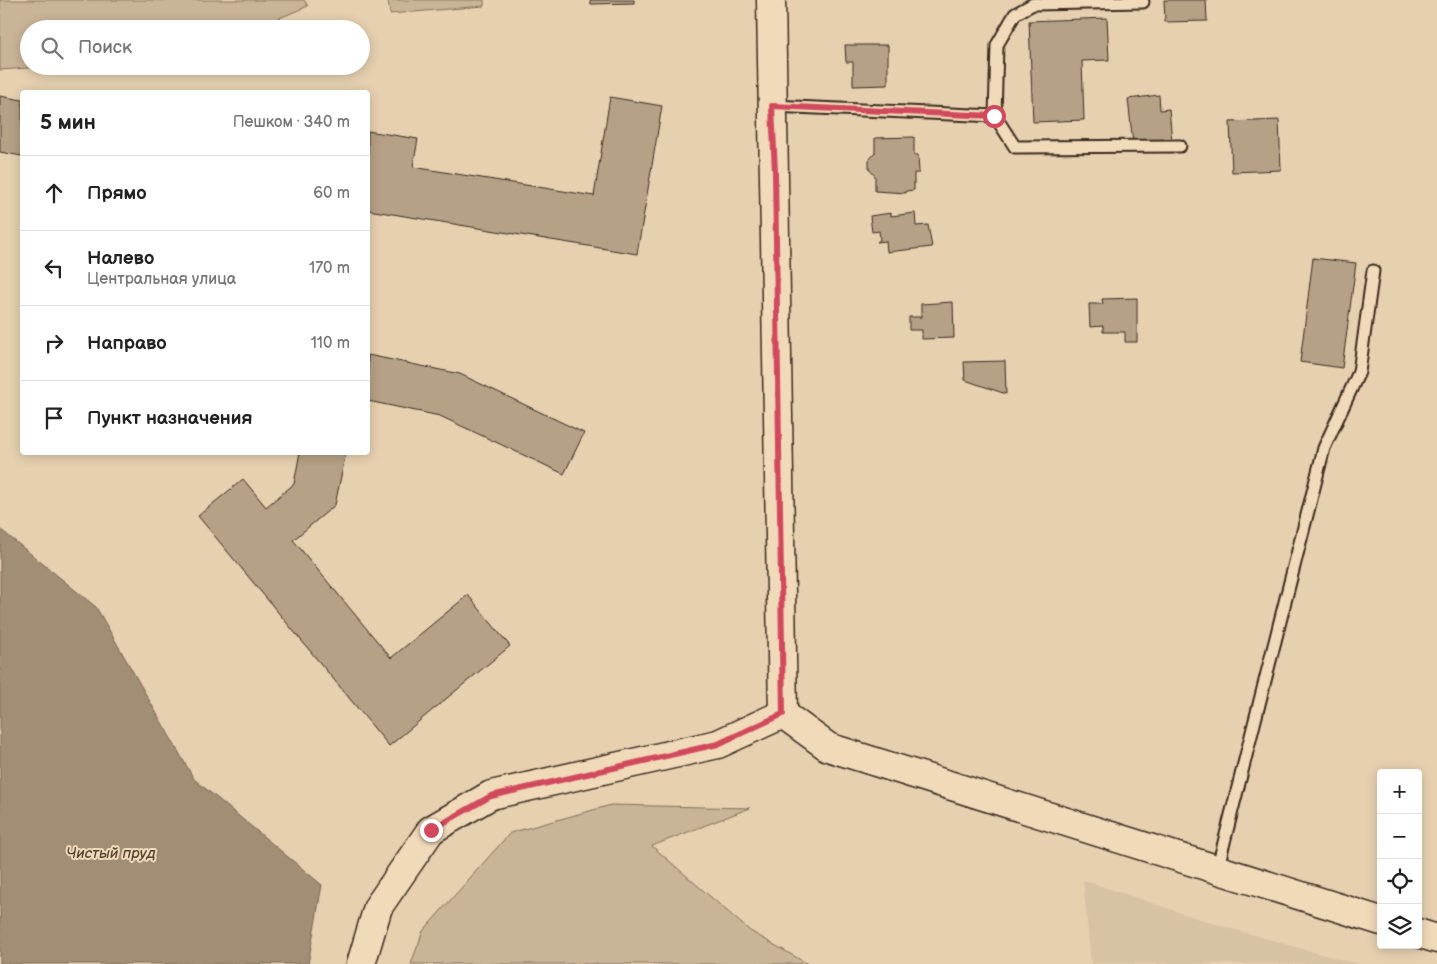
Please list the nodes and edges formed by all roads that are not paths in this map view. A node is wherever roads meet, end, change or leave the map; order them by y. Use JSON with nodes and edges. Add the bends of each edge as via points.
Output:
{"nodes":[{"id":1,"x":771,"y":0,"type":"edge"},
{"id":2,"x":1143,"y":2,"type":"dead end"},
{"id":3,"x":772,"y":106,"type":"junction"},
{"id":4,"x":994,"y":116,"type":"junction"},
{"id":5,"x":1180,"y":146,"type":"dead end"},
{"id":6,"x":1373,"y":271,"type":"dead end"},
{"id":7,"x":783,"y":714,"type":"junction"},
{"id":8,"x":1217,"y":870,"type":"junction"},
{"id":9,"x":1377,"y":920,"type":"edge"},
{"id":10,"x":1422,"y":934,"type":"edge"},
{"id":11,"x":1437,"y":939,"type":"edge"},
{"id":12,"x":361,"y":964,"type":"edge"}],
"edges":[{"from":1,"to":3,"type":"main road"},
{"from":2,"to":4,"type":"lane","via":[[1032,4],[1015,14],[998,45]]},
{"from":3,"to":4,"type":"lane"},
{"from":3,"to":7,"type":"main road"},
{"from":4,"to":5,"type":"lane","via":[[1016,147]]},
{"from":6,"to":8,"type":"lane","via":[[1358,372],[1324,448]]},
{"from":7,"to":8,"type":"main road","via":[[828,747]]},
{"from":7,"to":12,"type":"main road","via":[[718,744],[491,796],[431,830],[378,908]]},
{"from":8,"to":9,"type":"main road"},
{"from":10,"to":11,"type":"main road"}]}
